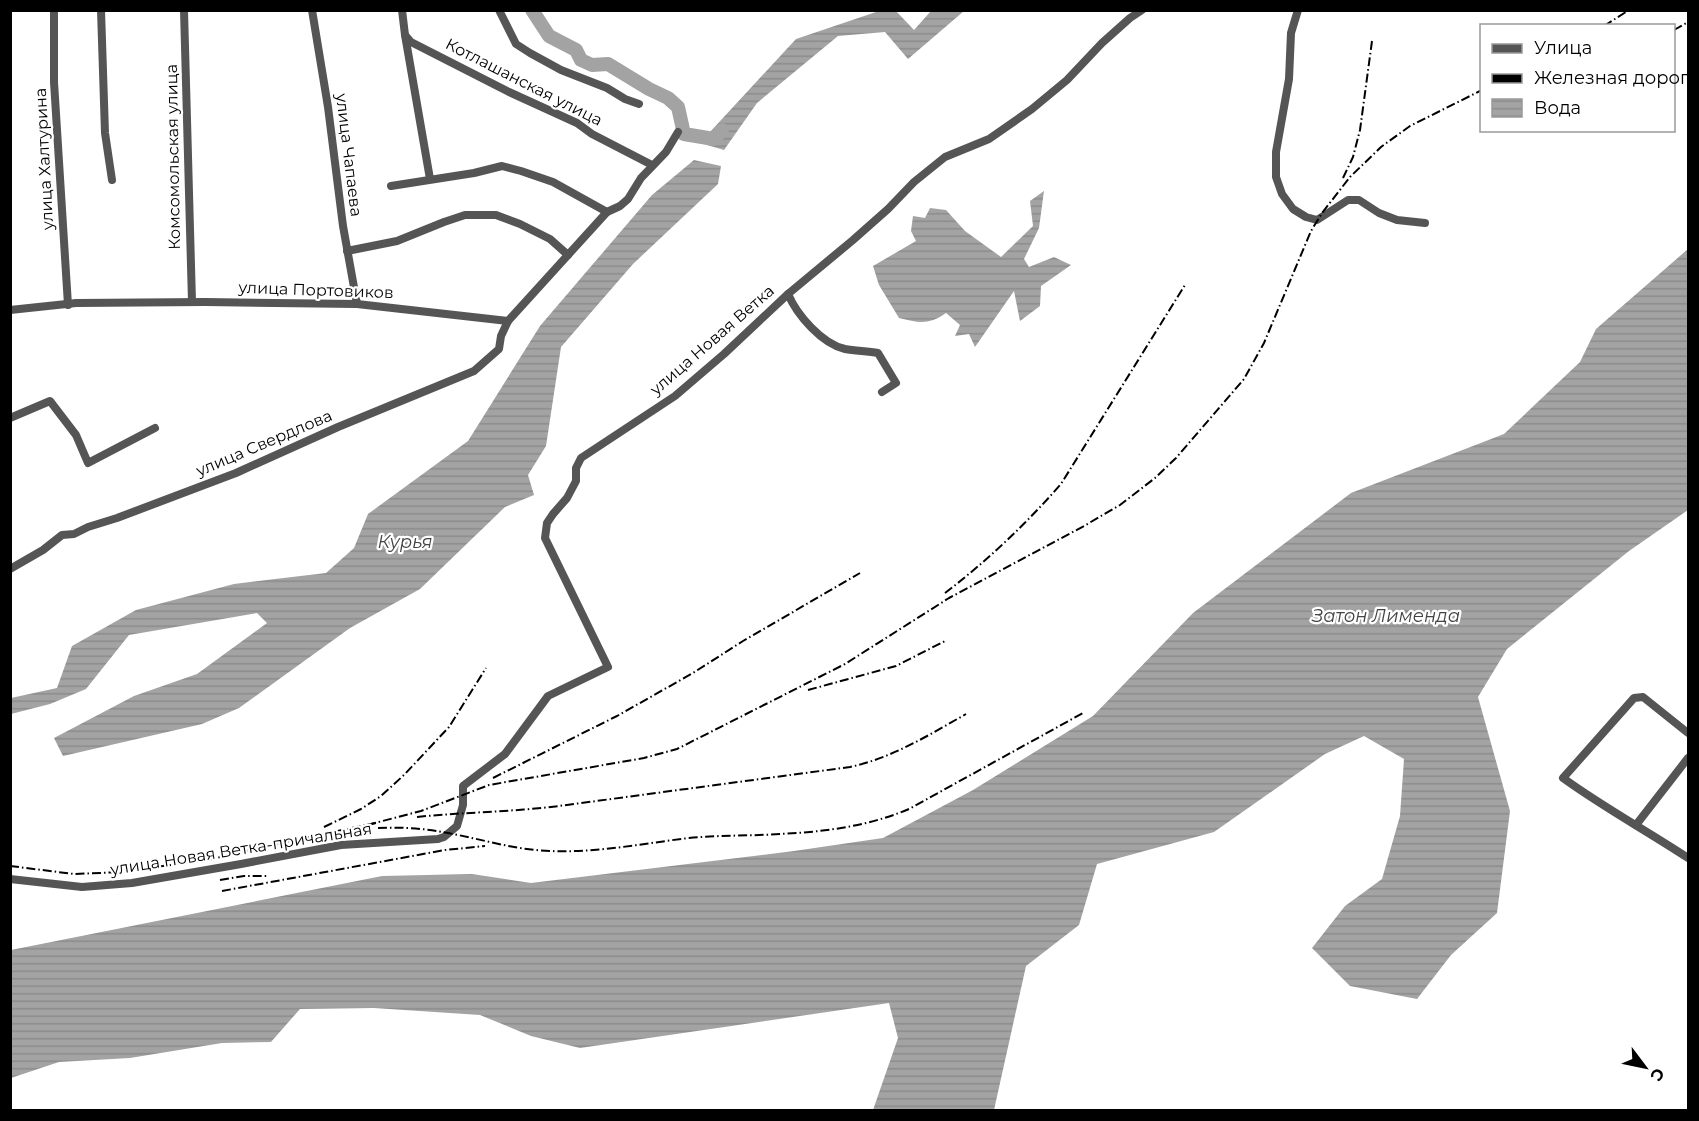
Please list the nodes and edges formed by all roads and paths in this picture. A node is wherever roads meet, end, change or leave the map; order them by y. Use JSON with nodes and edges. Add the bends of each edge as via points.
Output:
{"nodes":[{"id":1,"x":54,"y":10,"type":"edge"},
{"id":2,"x":101,"y":10,"type":"edge"},
{"id":3,"x":184,"y":10,"type":"edge"},
{"id":4,"x":312,"y":10,"type":"edge"},
{"id":5,"x":402,"y":10,"type":"edge"},
{"id":6,"x":499,"y":10,"type":"edge"},
{"id":7,"x":1142,"y":10,"type":"edge"},
{"id":8,"x":1298,"y":10,"type":"edge"},
{"id":9,"x":405,"y":35,"type":"junction"},
{"id":10,"x":639,"y":104,"type":"dead end"},
{"id":11,"x":678,"y":132,"type":"dead end"},
{"id":12,"x":652,"y":165,"type":"junction"},
{"id":13,"x":430,"y":179,"type":"junction"},
{"id":14,"x":112,"y":180,"type":"dead end"},
{"id":15,"x":391,"y":186,"type":"dead end"},
{"id":16,"x":607,"y":212,"type":"junction"},
{"id":17,"x":1425,"y":223,"type":"dead end"},
{"id":18,"x":347,"y":251,"type":"junction"},
{"id":19,"x":568,"y":255,"type":"junction"},
{"id":20,"x":788,"y":294,"type":"junction"},
{"id":21,"x":192,"y":302,"type":"junction"},
{"id":22,"x":357,"y":304,"type":"junction"},
{"id":23,"x":68,"y":305,"type":"junction"},
{"id":24,"x":10,"y":310,"type":"edge"},
{"id":25,"x":508,"y":321,"type":"junction"},
{"id":26,"x":882,"y":392,"type":"dead end"},
{"id":27,"x":10,"y":418,"type":"edge"},
{"id":28,"x":155,"y":428,"type":"dead end"},
{"id":29,"x":10,"y":569,"type":"edge"},
{"id":30,"x":608,"y":667,"type":"joint"},
{"id":31,"x":1689,"y":733,"type":"edge"},
{"id":32,"x":1689,"y":758,"type":"edge"},
{"id":33,"x":1636,"y":825,"type":"junction"},
{"id":34,"x":1689,"y":858,"type":"edge"},
{"id":35,"x":10,"y":879,"type":"edge"}],
"edges":[{"from":1,"to":23,"type":"street","name":"улица Халтурина","via":[[54,82]]},
{"from":2,"to":14,"type":"street","via":[[105,134]]},
{"from":3,"to":21,"type":"street","name":"Комсомольская улица"},
{"from":4,"to":18,"type":"street","name":"улица Чапаева"},
{"from":5,"to":9,"type":"street"},
{"from":6,"to":10,"type":"street","via":[[516,44],[561,70]]},
{"from":7,"to":20,"type":"street","name":"улица Новая Ветка","via":[[1032,109],[989,139],[945,158],[914,182]]},
{"from":8,"to":17,"type":"street","via":[[1291,33],[1289,79],[1276,152],[1276,177],[1282,194],[1293,209],[1312,219],[1317,220],[1348,200],[1359,200],[1397,220]]},
{"from":9,"to":12,"type":"street","name":"Котлашанская улица","via":[[429,52],[577,123]]},
{"from":9,"to":13,"type":"street"},
{"from":11,"to":12,"type":"street"},
{"from":12,"to":16,"type":"street","via":[[628,199]]},
{"from":13,"to":15,"type":"street"},
{"from":13,"to":16,"type":"street","via":[[501,166],[553,182]]},
{"from":16,"to":19,"type":"street"},
{"from":18,"to":19,"type":"street","via":[[397,241],[465,215],[496,215],[550,239]]},
{"from":18,"to":22,"type":"street","name":"улица Чапаева"},
{"from":19,"to":25,"type":"street"},
{"from":20,"to":26,"type":"street","name":"улица Новая Ветка","via":[[804,320],[820,336],[843,349],[878,352],[896,383]]},
{"from":20,"to":30,"type":"street","name":"улица Новая Ветка","via":[[675,396],[581,458],[576,481],[547,523],[545,538]]},
{"from":21,"to":22,"type":"street","name":"улица Портовиков"},
{"from":21,"to":23,"type":"street","name":"улица Портовиков"},
{"from":22,"to":25,"type":"street","name":"улица Портовиков"},
{"from":23,"to":24,"type":"street","name":"улица Портовиков"},
{"from":25,"to":29,"type":"street","name":"улица Свердлова","via":[[499,349],[474,370],[228,476],[74,534],[62,535]]},
{"from":27,"to":28,"type":"street","via":[[50,401],[76,435],[88,463]]},
{"from":30,"to":35,"type":"street","name":"улица Новая Ветка-причальная","via":[[548,696],[505,754],[463,786],[457,826],[444,837],[340,845],[132,883],[82,887]]},
{"from":31,"to":33,"type":"street","via":[[1643,697],[1634,698],[1563,778]]},
{"from":32,"to":33,"type":"street"},
{"from":33,"to":34,"type":"street"}]}
